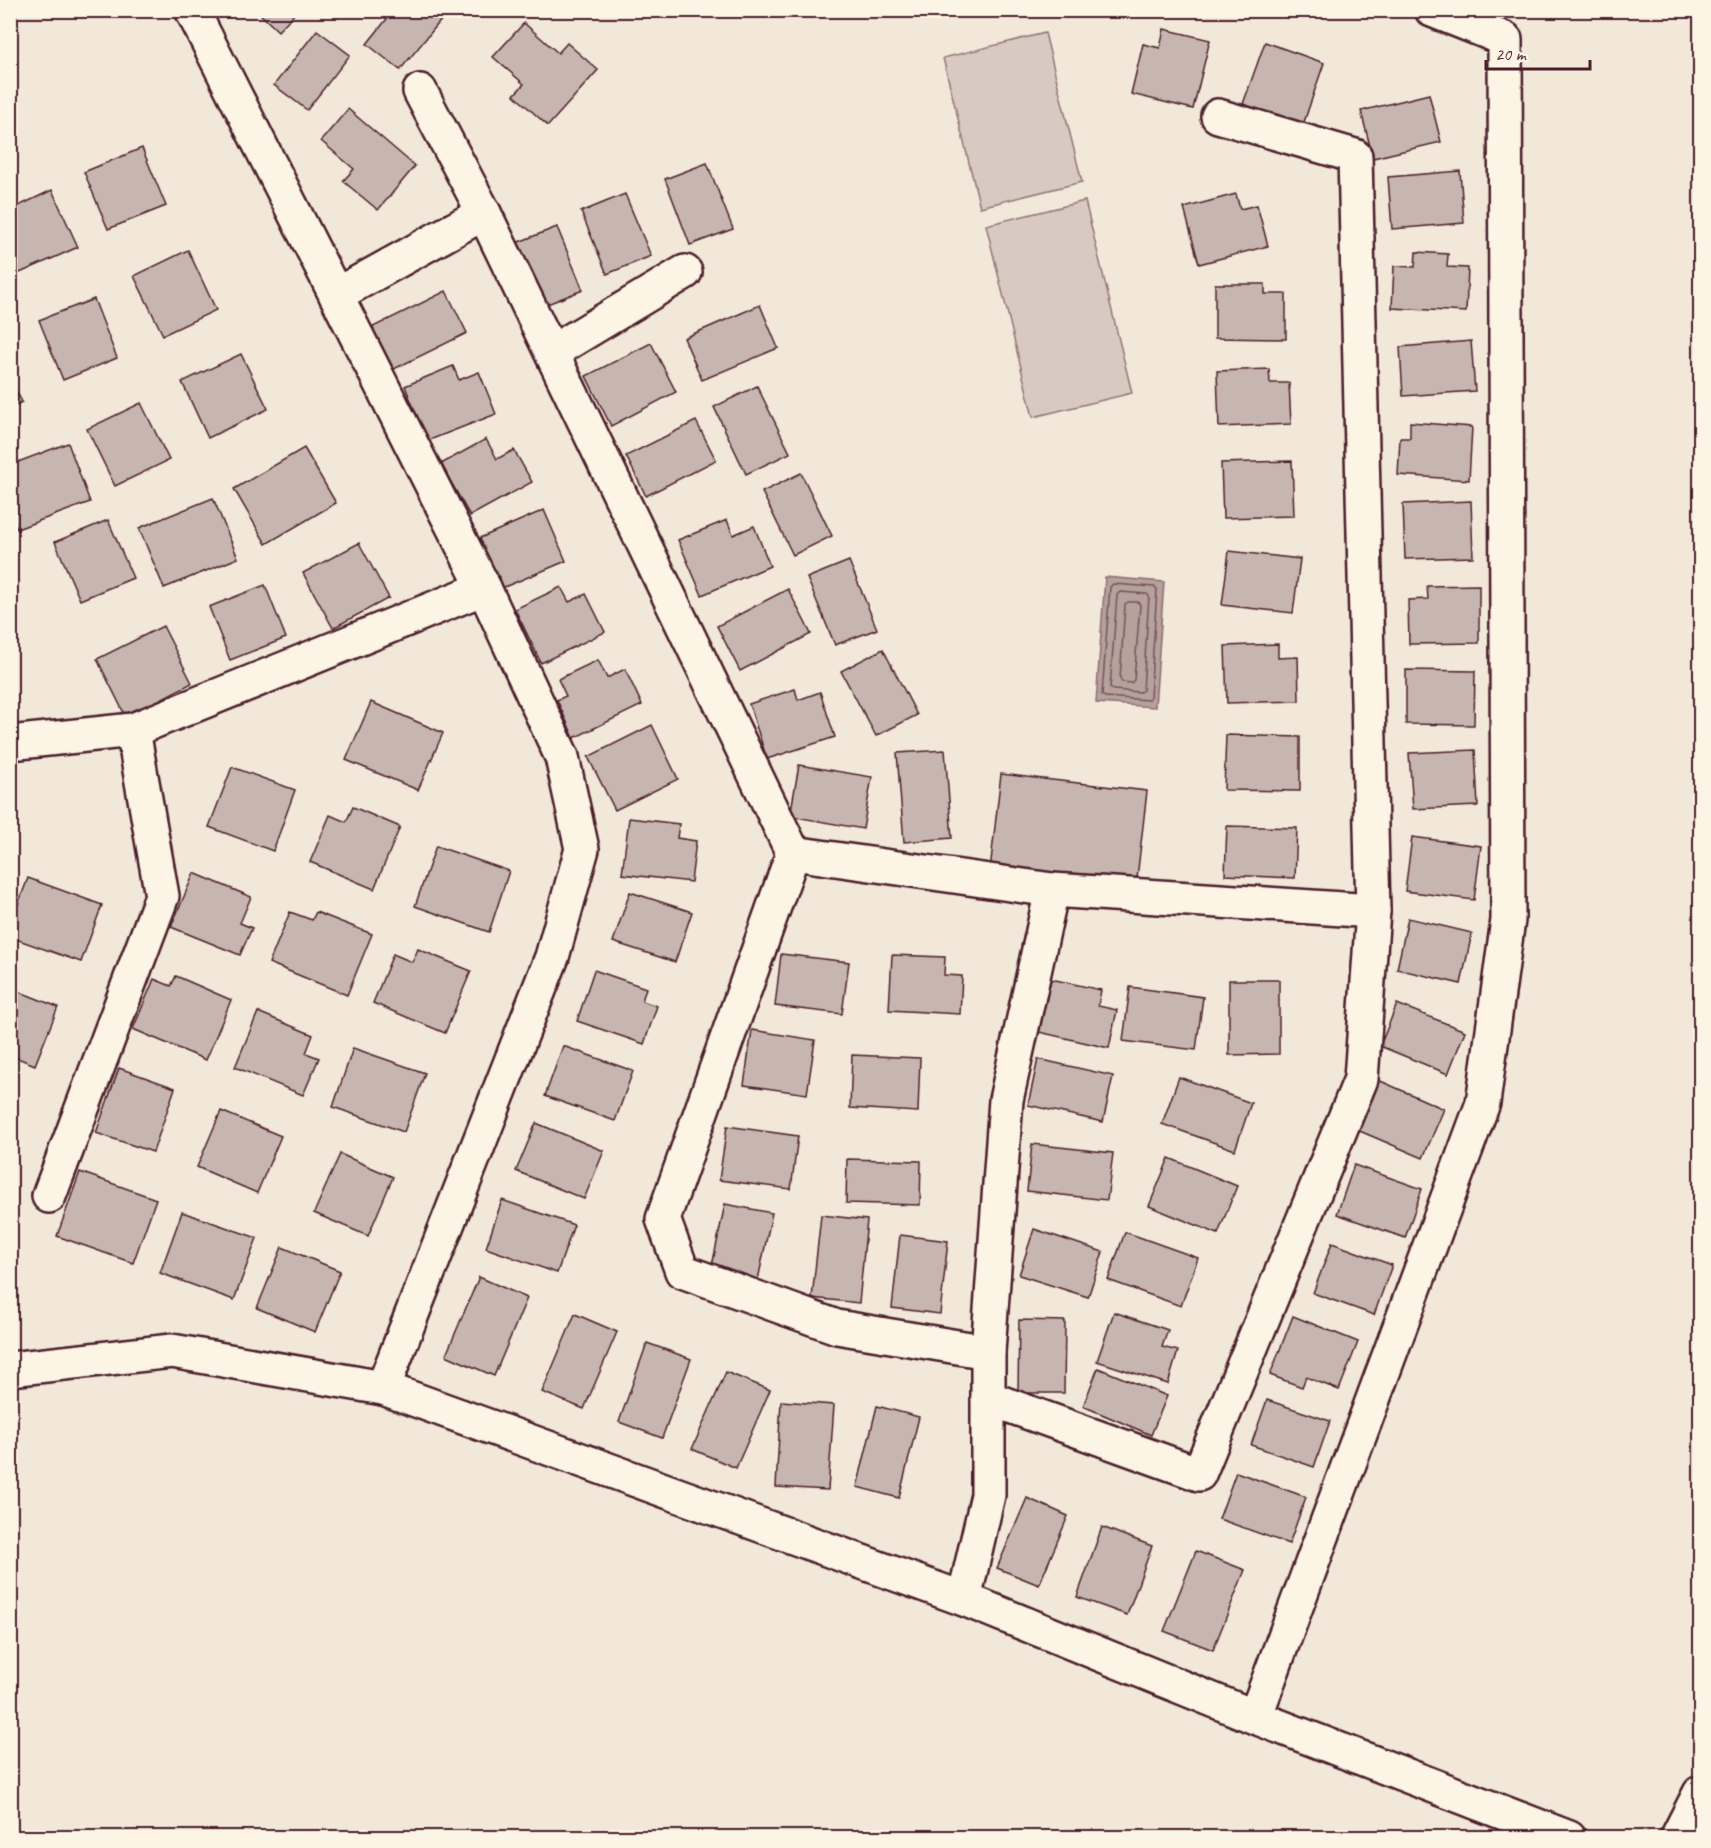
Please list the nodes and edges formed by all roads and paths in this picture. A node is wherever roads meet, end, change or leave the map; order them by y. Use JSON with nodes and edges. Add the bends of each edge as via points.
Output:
{"nodes":[{"id":1,"x":192,"y":10,"type":"edge"},
{"id":2,"x":1432,"y":10,"type":"edge"},
{"id":3,"x":420,"y":91,"type":"dead end"},
{"id":4,"x":1218,"y":116,"type":"dead end"},
{"id":5,"x":484,"y":213,"type":"junction"},
{"id":6,"x":685,"y":273,"type":"dead end"},
{"id":7,"x":336,"y":295,"type":"junction"},
{"id":8,"x":552,"y":352,"type":"junction"},
{"id":9,"x":484,"y":588,"type":"junction"},
{"id":10,"x":133,"y":730,"type":"junction"},
{"id":11,"x":10,"y":743,"type":"edge"},
{"id":12,"x":793,"y":853,"type":"junction"},
{"id":13,"x":1052,"y":890,"type":"junction"},
{"id":14,"x":1373,"y":910,"type":"junction"},
{"id":15,"x":49,"y":1196,"type":"dead end"},
{"id":16,"x":988,"y":1352,"type":"junction"},
{"id":17,"x":10,"y":1368,"type":"edge"},
{"id":18,"x":383,"y":1388,"type":"junction"},
{"id":19,"x":988,"y":1398,"type":"junction"},
{"id":20,"x":964,"y":1599,"type":"junction"},
{"id":21,"x":1255,"y":1717,"type":"junction"},
{"id":22,"x":1701,"y":1793,"type":"edge"},
{"id":23,"x":1569,"y":1838,"type":"edge"},
{"id":24,"x":1677,"y":1838,"type":"edge"}],
"edges":[{"from":1,"to":7,"type":"street"},
{"from":2,"to":21,"type":"street","via":[[1505,39],[1508,920],[1484,1103]]},
{"from":3,"to":5,"type":"street"},
{"from":4,"to":14,"type":"street","via":[[1355,156]]},
{"from":5,"to":7,"type":"street"},
{"from":5,"to":8,"type":"street"},
{"from":6,"to":8,"type":"street"},
{"from":7,"to":9,"type":"street"},
{"from":8,"to":12,"type":"street"},
{"from":9,"to":10,"type":"street"},
{"from":9,"to":18,"type":"street","via":[[562,757],[582,849],[552,957]]},
{"from":10,"to":11,"type":"street"},
{"from":10,"to":15,"type":"street","via":[[162,896]]},
{"from":12,"to":13,"type":"street"},
{"from":12,"to":16,"type":"street","via":[[663,1219],[682,1271],[837,1328]]},
{"from":13,"to":14,"type":"street"},
{"from":13,"to":16,"type":"street","via":[[1006,1100]]},
{"from":14,"to":19,"type":"street","via":[[1361,1079],[1198,1474]]},
{"from":16,"to":19,"type":"street"},
{"from":17,"to":18,"type":"street","via":[[172,1352]]},
{"from":18,"to":20,"type":"street"},
{"from":19,"to":20,"type":"street","via":[[988,1495]]},
{"from":20,"to":21,"type":"street"},
{"from":21,"to":23,"type":"street"},
{"from":22,"to":24,"type":"street"}]}
